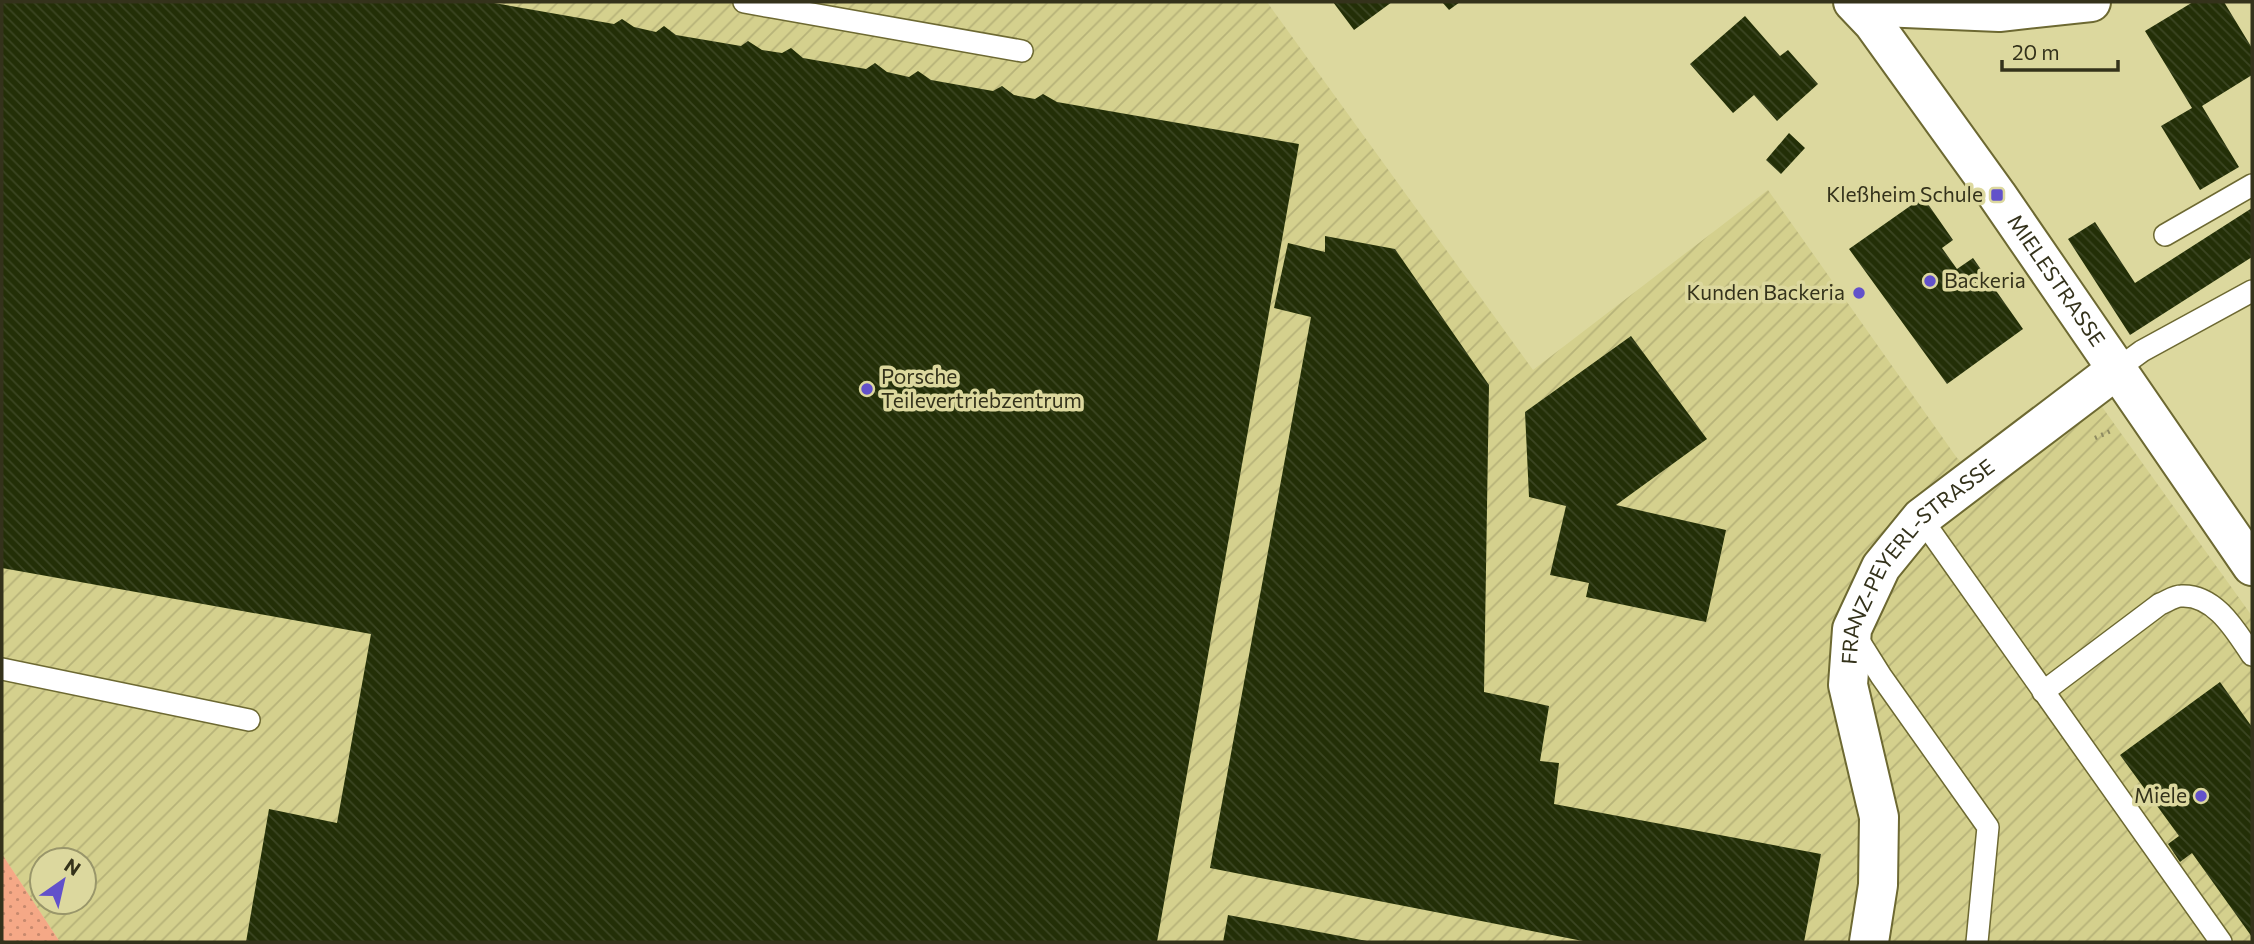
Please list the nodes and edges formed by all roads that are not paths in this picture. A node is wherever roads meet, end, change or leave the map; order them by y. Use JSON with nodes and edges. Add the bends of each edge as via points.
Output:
{"nodes":[{"id":1,"x":744,"y":2,"type":"edge"},
{"id":2,"x":2091,"y":2,"type":"edge"},
{"id":3,"x":772,"y":4,"type":"edge"},
{"id":4,"x":1856,"y":4,"type":"edge"},
{"id":5,"x":1022,"y":51,"type":"dead end"},
{"id":6,"x":2252,"y":185,"type":"edge"},
{"id":7,"x":2165,"y":235,"type":"dead end"},
{"id":8,"x":2252,"y":291,"type":"edge"},
{"id":9,"x":2116,"y":370,"type":"junction"},
{"id":10,"x":1920,"y":518,"type":"junction"},
{"id":11,"x":2252,"y":566,"type":"edge"},
{"id":12,"x":1852,"y":629,"type":"junction"},
{"id":13,"x":2252,"y":655,"type":"edge"},
{"id":14,"x":2,"y":669,"type":"edge"},
{"id":15,"x":2043,"y":692,"type":"junction"},
{"id":16,"x":249,"y":720,"type":"dead end"},
{"id":17,"x":1869,"y":942,"type":"edge"},
{"id":18,"x":1977,"y":942,"type":"edge"},
{"id":19,"x":2221,"y":942,"type":"edge"}],
"edges":[{"from":1,"to":3,"type":"lane"},
{"from":2,"to":4,"type":"street","via":[[1999,12]]},
{"from":3,"to":5,"type":"lane"},
{"from":4,"to":9,"type":"street","name":"MIELESTRASSE","via":[[1997,195]]},
{"from":6,"to":7,"type":"lane"},
{"from":8,"to":9,"type":"lane","via":[[2141,351]]},
{"from":9,"to":10,"type":"street","name":"FRANZ-PEYERL-STRASSE"},
{"from":9,"to":11,"type":"street","name":"MIELESTRASSE"},
{"from":10,"to":12,"type":"street","name":"FRANZ-PEYERL-STRASSE","via":[[1881,567]]},
{"from":10,"to":15,"type":"lane"},
{"from":12,"to":17,"type":"street","name":"FRANZ-PEYERL-STRASSE","via":[[1849,685],[1879,817],[1878,885]]},
{"from":12,"to":18,"type":"lane","via":[[1988,827]]},
{"from":13,"to":15,"type":"lane","via":[[2227,619],[2202,600],[2179,596],[2160,604]]},
{"from":14,"to":16,"type":"lane"},
{"from":15,"to":19,"type":"lane"}]}
